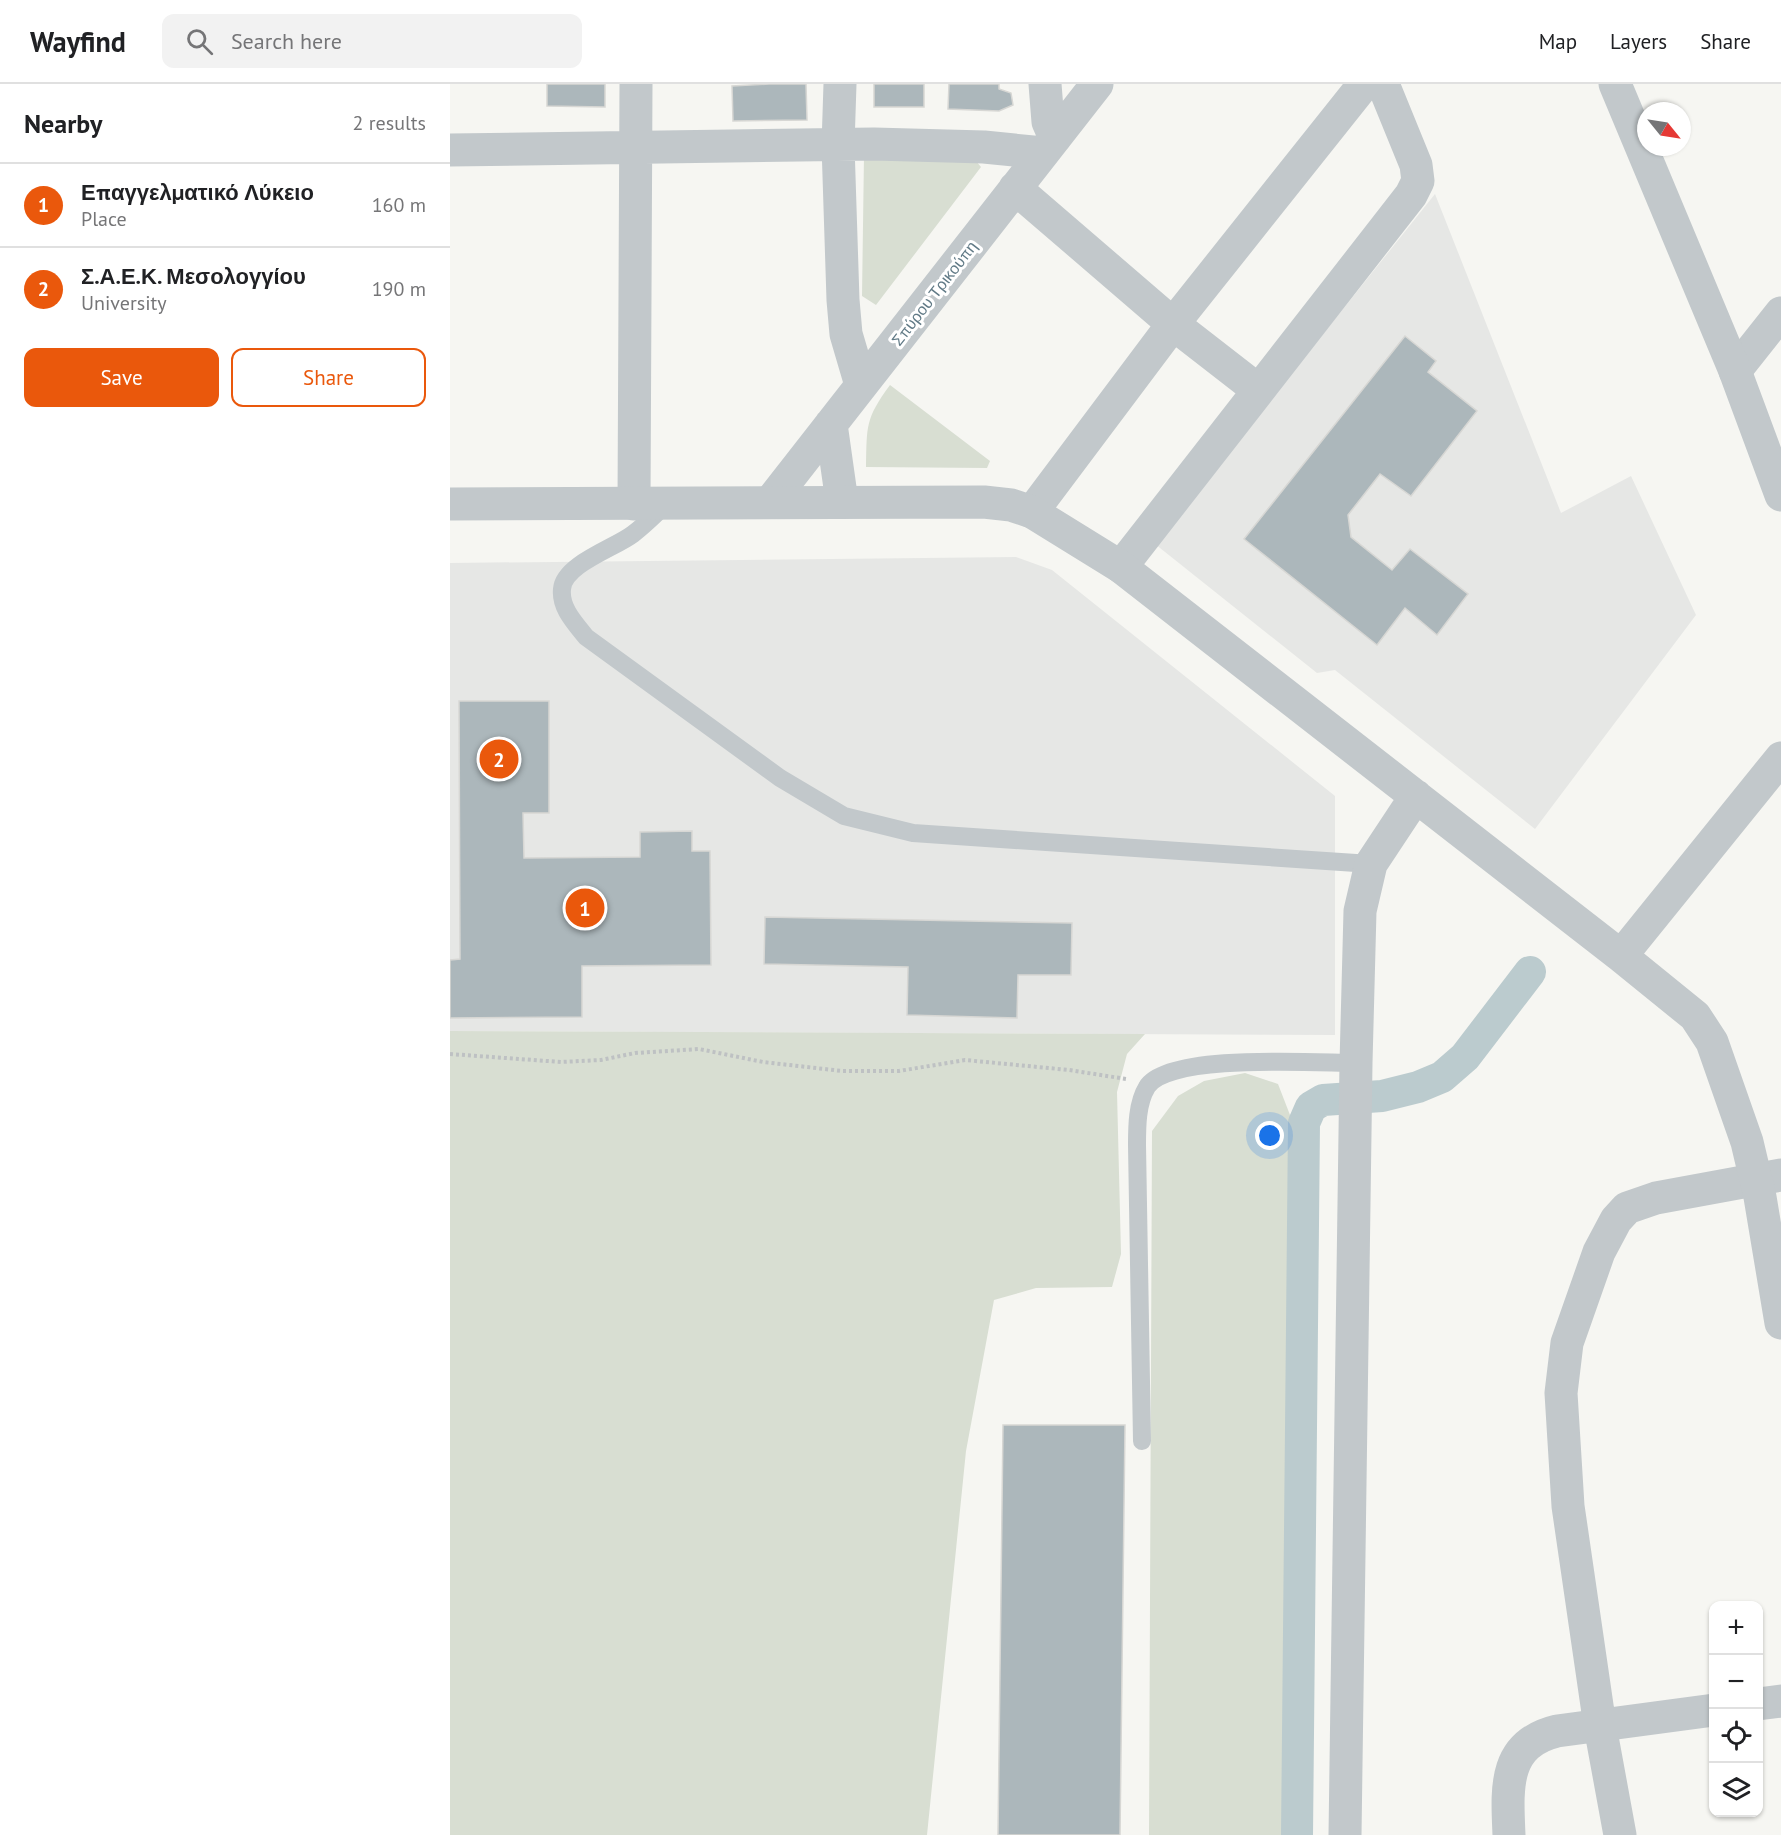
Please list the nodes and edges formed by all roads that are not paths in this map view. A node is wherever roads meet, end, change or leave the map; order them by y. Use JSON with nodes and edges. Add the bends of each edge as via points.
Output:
{"nodes":[{"id":1,"x":636,"y":84,"type":"edge"},
{"id":2,"x":840,"y":84,"type":"edge"},
{"id":3,"x":1045,"y":84,"type":"edge"},
{"id":4,"x":1097,"y":84,"type":"edge"},
{"id":5,"x":1364,"y":84,"type":"edge"},
{"id":6,"x":1383,"y":84,"type":"edge"},
{"id":7,"x":1614,"y":84,"type":"edge"},
{"id":8,"x":838,"y":145,"type":"junction"},
{"id":9,"x":1049,"y":145,"type":"junction"},
{"id":10,"x":636,"y":149,"type":"junction"},
{"id":11,"x":450,"y":150,"type":"edge"},
{"id":12,"x":1016,"y":188,"type":"junction"},
{"id":13,"x":1781,"y":313,"type":"edge"},
{"id":14,"x":1173,"y":324,"type":"junction"},
{"id":15,"x":1735,"y":371,"type":"junction"},
{"id":16,"x":861,"y":385,"type":"junction"},
{"id":17,"x":1258,"y":390,"type":"junction"},
{"id":18,"x":831,"y":424,"type":"junction"},
{"id":19,"x":1781,"y":495,"type":"edge"},
{"id":20,"x":771,"y":501,"type":"junction"},
{"id":21,"x":842,"y":502,"type":"junction"},
{"id":22,"x":667,"y":503,"type":"junction"},
{"id":23,"x":450,"y":504,"type":"edge"},
{"id":24,"x":634,"y":504,"type":"junction"},
{"id":25,"x":1032,"y":512,"type":"junction"},
{"id":26,"x":1121,"y":567,"type":"junction"},
{"id":27,"x":1781,"y":758,"type":"edge"},
{"id":28,"x":1416,"y":796,"type":"junction"},
{"id":29,"x":1371,"y":864,"type":"junction"},
{"id":30,"x":1621,"y":956,"type":"junction"},
{"id":31,"x":1356,"y":1071,"type":"junction"},
{"id":32,"x":1768,"y":1177,"type":"edge"},
{"id":33,"x":1781,"y":1323,"type":"edge"},
{"id":34,"x":1142,"y":1441,"type":"dead end"},
{"id":35,"x":1781,"y":1701,"type":"edge"},
{"id":36,"x":1763,"y":1703,"type":"edge"},
{"id":37,"x":1709,"y":1711,"type":"edge"},
{"id":38,"x":1600,"y":1726,"type":"junction"},
{"id":39,"x":1345,"y":1835,"type":"edge"},
{"id":40,"x":1509,"y":1835,"type":"edge"},
{"id":41,"x":1620,"y":1835,"type":"edge"}],
"edges":[{"from":1,"to":10,"type":"street"},
{"from":2,"to":8,"type":"street"},
{"from":3,"to":9,"type":"street"},
{"from":4,"to":9,"type":"street","name":"Σπύρου Τρικούπη"},
{"from":5,"to":14,"type":"street"},
{"from":6,"to":17,"type":"street","via":[[1416,165],[1418,181]]},
{"from":7,"to":15,"type":"street"},
{"from":8,"to":9,"type":"street"},
{"from":8,"to":10,"type":"street"},
{"from":8,"to":16,"type":"street","via":[[846,334]]},
{"from":9,"to":12,"type":"street","name":"Σπύρου Τρικούπη"},
{"from":10,"to":11,"type":"street"},
{"from":10,"to":24,"type":"street"},
{"from":12,"to":14,"type":"street"},
{"from":12,"to":16,"type":"street","name":"Σπύρου Τρικούπη"},
{"from":13,"to":15,"type":"street"},
{"from":14,"to":17,"type":"street"},
{"from":14,"to":25,"type":"street"},
{"from":15,"to":19,"type":"street"},
{"from":16,"to":18,"type":"street","name":"Σπύρου Τρικούπη"},
{"from":17,"to":26,"type":"street"},
{"from":18,"to":20,"type":"street","name":"Σπύρου Τρικούπη"},
{"from":18,"to":21,"type":"street"},
{"from":20,"to":21,"type":"street"},
{"from":20,"to":22,"type":"street"},
{"from":21,"to":25,"type":"street","via":[[984,502]]},
{"from":22,"to":24,"type":"street"},
{"from":22,"to":29,"type":"lane","via":[[632,535],[575,567],[561,587],[568,614],[595,644],[780,778],[843,816],[913,832]]},
{"from":23,"to":24,"type":"street"},
{"from":25,"to":26,"type":"street"},
{"from":26,"to":28,"type":"street"},
{"from":27,"to":30,"type":"street"},
{"from":28,"to":29,"type":"street"},
{"from":28,"to":30,"type":"street"},
{"from":29,"to":31,"type":"street","via":[[1360,911]]},
{"from":30,"to":32,"type":"street","via":[[1695,1016],[1706,1032]]},
{"from":31,"to":34,"type":"lane","via":[[1224,1063],[1181,1067],[1154,1079],[1147,1087],[1139,1112],[1137,1145]]},
{"from":31,"to":39,"type":"street"},
{"from":32,"to":33,"type":"street"},
{"from":32,"to":38,"type":"street","via":[[1656,1198],[1627,1208],[1602,1244],[1575,1314],[1567,1343],[1562,1420],[1568,1506]]},
{"from":35,"to":36,"type":"street"},
{"from":37,"to":38,"type":"street"},
{"from":38,"to":40,"type":"street","via":[[1546,1734],[1522,1747],[1514,1762]]},
{"from":38,"to":41,"type":"street"}]}
